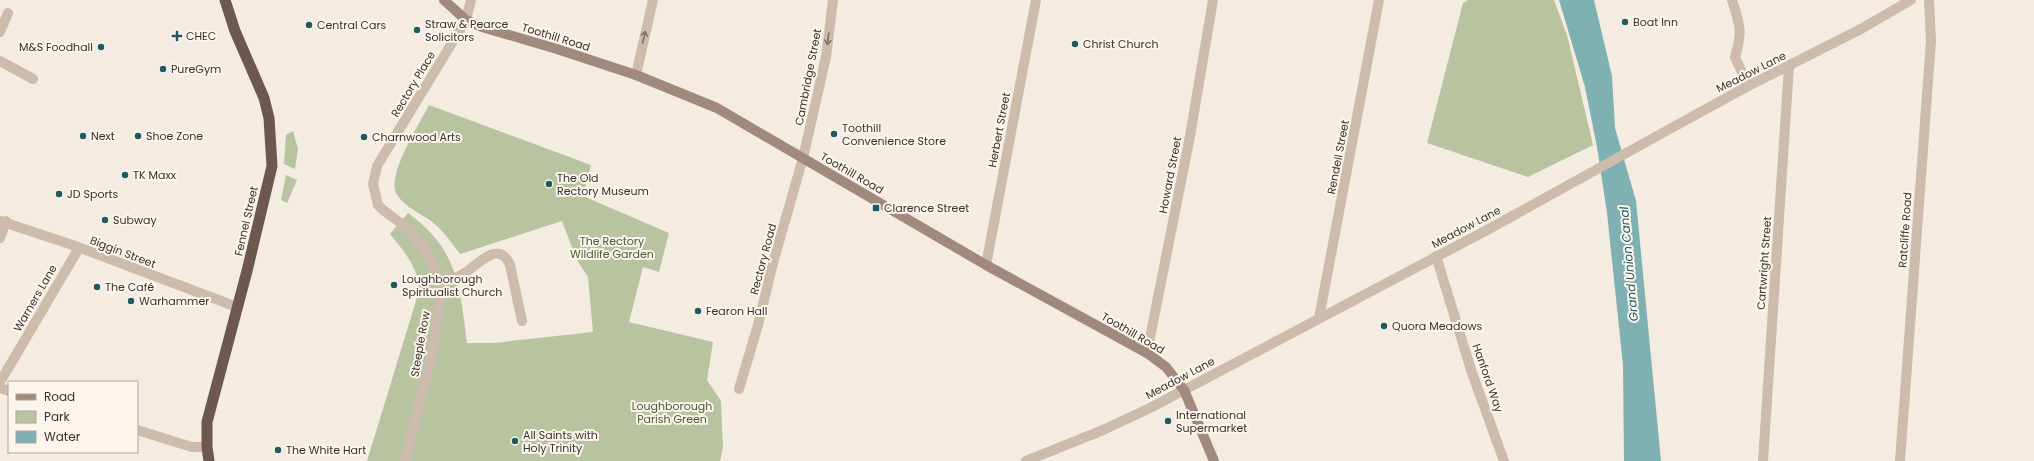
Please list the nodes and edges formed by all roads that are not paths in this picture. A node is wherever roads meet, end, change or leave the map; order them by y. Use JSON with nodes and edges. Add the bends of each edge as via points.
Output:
{"nodes":[{"id":1,"x":444,"y":0,"type":"edge"},
{"id":2,"x":471,"y":0,"type":"edge"},
{"id":3,"x":653,"y":0,"type":"edge"},
{"id":4,"x":833,"y":0,"type":"edge"},
{"id":5,"x":1036,"y":0,"type":"edge"},
{"id":6,"x":1213,"y":0,"type":"edge"},
{"id":7,"x":1379,"y":0,"type":"edge"},
{"id":8,"x":1732,"y":0,"type":"edge"},
{"id":9,"x":1911,"y":0,"type":"edge"},
{"id":10,"x":1929,"y":0,"type":"edge"},
{"id":11,"x":227,"y":2,"type":"edge"},
{"id":12,"x":8,"y":13,"type":"dead end"},
{"id":13,"x":466,"y":20,"type":"junction"},
{"id":14,"x":0,"y":32,"type":"edge"},
{"id":15,"x":0,"y":60,"type":"edge"},
{"id":16,"x":1789,"y":66,"type":"junction"},
{"id":17,"x":636,"y":74,"type":"junction"},
{"id":18,"x":34,"y":79,"type":"dead end"},
{"id":19,"x":1748,"y":86,"type":"junction"},
{"id":20,"x":803,"y":158,"type":"junction"},
{"id":21,"x":3,"y":221,"type":"edge"},
{"id":22,"x":414,"y":237,"type":"joint"},
{"id":23,"x":0,"y":238,"type":"edge"},
{"id":24,"x":79,"y":248,"type":"junction"},
{"id":25,"x":1436,"y":256,"type":"junction"},
{"id":26,"x":986,"y":265,"type":"junction"},
{"id":27,"x":439,"y":282,"type":"junction"},
{"id":28,"x":237,"y":307,"type":"junction"},
{"id":29,"x":1320,"y":318,"type":"junction"},
{"id":30,"x":522,"y":321,"type":"dead end"},
{"id":31,"x":1147,"y":353,"type":"junction"},
{"id":32,"x":0,"y":382,"type":"edge"},
{"id":33,"x":739,"y":389,"type":"dead end"},
{"id":34,"x":1184,"y":390,"type":"junction"},
{"id":35,"x":138,"y":430,"type":"edge"},
{"id":36,"x":207,"y":447,"type":"junction"},
{"id":37,"x":1045,"y":457,"type":"edge"},
{"id":38,"x":209,"y":461,"type":"edge"},
{"id":39,"x":405,"y":461,"type":"edge"},
{"id":40,"x":1026,"y":461,"type":"edge"},
{"id":41,"x":1214,"y":461,"type":"edge"},
{"id":42,"x":1504,"y":461,"type":"edge"},
{"id":43,"x":1763,"y":461,"type":"edge"},
{"id":44,"x":1900,"y":461,"type":"edge"}],
"edges":[{"from":1,"to":13,"type":"main road","name":"Toothill Road"},
{"from":2,"to":13,"type":"street","name":"Rectory Place"},
{"from":17,"to":3,"type":"street","one_way":true},
{"from":4,"to":20,"type":"street","name":"Cambridge Street","one_way":true,"via":[[826,57]]},
{"from":5,"to":26,"type":"street","name":"Herbert Street"},
{"from":6,"to":31,"type":"street","name":"Howard Street","via":[[1190,136]]},
{"from":7,"to":29,"type":"street","name":"Rendell Street"},
{"from":8,"to":19,"type":"street","via":[[1739,22],[1740,38],[1734,57]]},
{"from":9,"to":16,"type":"street","name":"Meadow Lane"},
{"from":10,"to":44,"type":"street","name":"Ratcliffe Road","via":[[1930,49]]},
{"from":11,"to":28,"type":"highway","name":"Fennel Street","via":[[235,31],[264,98],[272,147],[272,166]]},
{"from":12,"to":14,"type":"street"},
{"from":13,"to":17,"type":"main road","name":"Toothill Road"},
{"from":13,"to":22,"type":"street","name":"Rectory Place","via":[[377,166],[373,184],[378,205],[409,229]]},
{"from":15,"to":18,"type":"street"},
{"from":16,"to":19,"type":"street","name":"Meadow Lane"},
{"from":16,"to":43,"type":"street","name":"Cartwright Street"},
{"from":17,"to":20,"type":"main road","name":"Toothill Road","via":[[718,108]]},
{"from":19,"to":25,"type":"street","name":"Meadow Lane"},
{"from":20,"to":26,"type":"main road","name":"Toothill Road"},
{"from":20,"to":33,"type":"street","name":"Rectory Road"},
{"from":21,"to":23,"type":"street"},
{"from":21,"to":24,"type":"street","name":"Biggin Street"},
{"from":22,"to":27,"type":"street","name":"Steeple Row","via":[[430,258]]},
{"from":24,"to":28,"type":"street","name":"Biggin Street"},
{"from":24,"to":32,"type":"street","name":"Warners Lane"},
{"from":25,"to":29,"type":"street","name":"Meadow Lane"},
{"from":25,"to":42,"type":"street","name":"Hanford Way","via":[[1472,373]]},
{"from":26,"to":31,"type":"main road","name":"Toothill Road"},
{"from":27,"to":30,"type":"street","via":[[465,273],[488,256],[501,253],[510,265]]},
{"from":27,"to":39,"type":"street","name":"Steeple Row","via":[[439,305],[433,350]]},
{"from":28,"to":36,"type":"highway","name":"Fennel Street","via":[[207,422]]},
{"from":29,"to":34,"type":"street","name":"Meadow Lane"},
{"from":31,"to":34,"type":"main road","name":"Toothill Road","via":[[1166,367]]},
{"from":34,"to":37,"type":"street","name":"Meadow Lane"},
{"from":34,"to":41,"type":"main road"},
{"from":35,"to":36,"type":"street","via":[[192,447]]},
{"from":36,"to":38,"type":"highway","name":"Fennel Street"},
{"from":37,"to":40,"type":"street","name":"Meadow Lane"}]}
